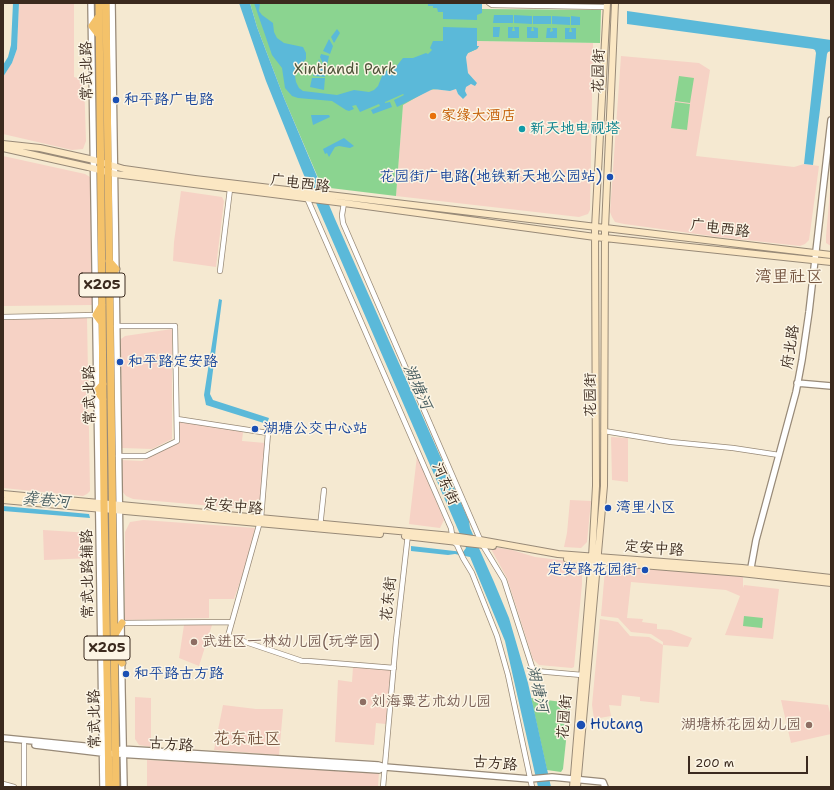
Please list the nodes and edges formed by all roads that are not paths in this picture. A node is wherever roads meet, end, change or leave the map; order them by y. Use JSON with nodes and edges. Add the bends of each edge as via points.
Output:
{"nodes":[{"id":1,"x":91,"y":3,"type":"edge"},
{"id":2,"x":99,"y":3,"type":"edge"},
{"id":3,"x":106,"y":3,"type":"edge"},
{"id":4,"x":112,"y":3,"type":"edge"},
{"id":5,"x":489,"y":3,"type":"edge"},
{"id":6,"x":615,"y":3,"type":"edge"},
{"id":7,"x":606,"y":5,"type":"edge"},
{"id":8,"x":99,"y":16,"type":"junction"},
{"id":9,"x":92,"y":26,"type":"junction"},
{"id":10,"x":99,"y":35,"type":"junction"},
{"id":11,"x":831,"y":120,"type":"edge"},
{"id":12,"x":3,"y":144,"type":"edge"},
{"id":13,"x":3,"y":148,"type":"edge"},
{"id":14,"x":105,"y":167,"type":"junction"},
{"id":15,"x":230,"y":189,"type":"junction"},
{"id":16,"x":309,"y":197,"type":"junction"},
{"id":17,"x":329,"y":198,"type":"junction"},
{"id":18,"x":344,"y":203,"type":"junction"},
{"id":19,"x":595,"y":228,"type":"junction"},
{"id":20,"x":605,"y":228,"type":"junction"},
{"id":21,"x":595,"y":236,"type":"junction"},
{"id":22,"x":605,"y":238,"type":"junction"},
{"id":23,"x":816,"y":254,"type":"junction"},
{"id":24,"x":831,"y":255,"type":"edge"},
{"id":25,"x":109,"y":261,"type":"junction"},
{"id":26,"x":815,"y":261,"type":"junction"},
{"id":27,"x":831,"y":262,"type":"edge"},
{"id":28,"x":116,"y":269,"type":"junction"},
{"id":29,"x":220,"y":271,"type":"dead end"},
{"id":30,"x":109,"y":279,"type":"junction"},
{"id":31,"x":102,"y":304,"type":"junction"},
{"id":32,"x":96,"y":315,"type":"junction"},
{"id":33,"x":3,"y":317,"type":"edge"},
{"id":34,"x":102,"y":323,"type":"junction"},
{"id":35,"x":116,"y":326,"type":"junction"},
{"id":36,"x":797,"y":383,"type":"junction"},
{"id":37,"x":103,"y":384,"type":"junction"},
{"id":38,"x":831,"y":386,"type":"edge"},
{"id":39,"x":97,"y":391,"type":"junction"},
{"id":40,"x":103,"y":399,"type":"junction"},
{"id":41,"x":177,"y":419,"type":"junction"},
{"id":42,"x":604,"y":431,"type":"junction"},
{"id":43,"x":779,"y":455,"type":"junction"},
{"id":44,"x":118,"y":456,"type":"junction"},
{"id":45,"x":324,"y":490,"type":"dead end"},
{"id":46,"x":3,"y":494,"type":"edge"},
{"id":47,"x":3,"y":500,"type":"edge"},
{"id":48,"x":108,"y":507,"type":"junction"},
{"id":49,"x":260,"y":520,"type":"junction"},
{"id":50,"x":320,"y":526,"type":"junction"},
{"id":51,"x":408,"y":534,"type":"junction"},
{"id":52,"x":456,"y":540,"type":"junction"},
{"id":53,"x":479,"y":542,"type":"junction"},
{"id":54,"x":595,"y":560,"type":"junction"},
{"id":55,"x":750,"y":572,"type":"junction"},
{"id":56,"x":831,"y":578,"type":"edge"},
{"id":57,"x":831,"y":583,"type":"edge"},
{"id":58,"x":122,"y":622,"type":"junction"},
{"id":59,"x":232,"y":622,"type":"junction"},
{"id":60,"x":106,"y":625,"type":"junction"},
{"id":61,"x":101,"y":632,"type":"junction"},
{"id":62,"x":114,"y":636,"type":"junction"},
{"id":63,"x":107,"y":640,"type":"junction"},
{"id":64,"x":114,"y":651,"type":"junction"},
{"id":65,"x":122,"y":663,"type":"junction"},
{"id":66,"x":394,"y":668,"type":"junction"},
{"id":67,"x":582,"y":675,"type":"junction"},
{"id":68,"x":108,"y":683,"type":"junction"},
{"id":69,"x":102,"y":688,"type":"junction"},
{"id":70,"x":108,"y":695,"type":"junction"},
{"id":71,"x":3,"y":738,"type":"edge"},
{"id":72,"x":3,"y":741,"type":"edge"},
{"id":73,"x":24,"y":744,"type":"junction"},
{"id":74,"x":109,"y":751,"type":"junction"},
{"id":75,"x":124,"y":752,"type":"junction"},
{"id":76,"x":385,"y":767,"type":"junction"},
{"id":77,"x":532,"y":778,"type":"junction"},
{"id":78,"x":576,"y":779,"type":"junction"},
{"id":79,"x":3,"y":784,"type":"edge"},
{"id":80,"x":604,"y":784,"type":"edge"},
{"id":81,"x":14,"y":787,"type":"edge"},
{"id":82,"x":24,"y":787,"type":"edge"},
{"id":83,"x":102,"y":787,"type":"edge"},
{"id":84,"x":109,"y":787,"type":"edge"},
{"id":85,"x":116,"y":787,"type":"edge"},
{"id":86,"x":124,"y":787,"type":"edge"},
{"id":87,"x":383,"y":787,"type":"edge"},
{"id":88,"x":532,"y":787,"type":"edge"},
{"id":89,"x":572,"y":787,"type":"edge"},
{"id":90,"x":578,"y":787,"type":"edge"}],
"edges":[{"from":1,"to":9,"type":"street","name":"常武北路辅路"},
{"from":2,"to":8,"type":"main road","name":"常武北路","number":"X205"},
{"from":3,"to":14,"type":"main road","name":"常武北路","number":"X205"},
{"from":4,"to":14,"type":"street","name":"常武北路辅路"},
{"from":5,"to":7,"type":"street"},
{"from":6,"to":20,"type":"main road","name":"花园街"},
{"from":7,"to":19,"type":"main road","name":"花园街"},
{"from":8,"to":9,"type":"main road"},
{"from":8,"to":10,"type":"main road","name":"常武北路","number":"X205"},
{"from":9,"to":10,"type":"main road"},
{"from":9,"to":14,"type":"street","name":"常武北路辅路"},
{"from":10,"to":14,"type":"main road","name":"常武北路","number":"X205"},
{"from":11,"to":23,"type":"street","name":"府北路"},
{"from":12,"to":14,"type":"main road","name":"广电西路","via":[[40,148]]},
{"from":13,"to":14,"type":"main road","name":"广电西路"},
{"from":14,"to":15,"type":"main road","name":"广电西路"},
{"from":14,"to":16,"type":"main road","name":"广电西路"},
{"from":14,"to":25,"type":"main road","name":"常武北路","number":"X205"},
{"from":14,"to":28,"type":"street","name":"常武北路辅路"},
{"from":14,"to":31,"type":"main road","name":"常武北路","number":"X205"},
{"from":14,"to":32,"type":"street","name":"常武北路辅路"},
{"from":15,"to":16,"type":"main road","name":"广电西路"},
{"from":15,"to":29,"type":"street"},
{"from":16,"to":17,"type":"main road","name":"广电西路"},
{"from":16,"to":52,"type":"street","name":"河东街"},
{"from":17,"to":18,"type":"main road","name":"广电西路"},
{"from":17,"to":19,"type":"main road","name":"广电西路"},
{"from":18,"to":21,"type":"main road","name":"广电西路"},
{"from":18,"to":53,"type":"street","via":[[343,223]]},
{"from":19,"to":20,"type":"main road","name":"广电西路"},
{"from":19,"to":21,"type":"main road","name":"花园街"},
{"from":20,"to":22,"type":"main road","name":"花园街"},
{"from":20,"to":23,"type":"main road","name":"广电西路"},
{"from":21,"to":22,"type":"main road","name":"广电西路"},
{"from":21,"to":54,"type":"main road","name":"花园街"},
{"from":22,"to":26,"type":"main road","name":"广电西路"},
{"from":22,"to":42,"type":"main road","name":"花园街"},
{"from":23,"to":24,"type":"main road","name":"广电西路"},
{"from":23,"to":26,"type":"street","name":"府北路"},
{"from":25,"to":28,"type":"main road"},
{"from":25,"to":30,"type":"main road","name":"常武北路","number":"X205"},
{"from":26,"to":27,"type":"main road","name":"广电西路"},
{"from":26,"to":36,"type":"street","name":"府北路"},
{"from":28,"to":30,"type":"main road"},
{"from":28,"to":35,"type":"street","name":"常武北路辅路"},
{"from":30,"to":48,"type":"main road","name":"常武北路","number":"X205"},
{"from":31,"to":32,"type":"main road"},
{"from":31,"to":34,"type":"main road","name":"常武北路","number":"X205"},
{"from":32,"to":33,"type":"street"},
{"from":32,"to":34,"type":"main road"},
{"from":32,"to":39,"type":"street","name":"常武北路辅路"},
{"from":34,"to":37,"type":"main road","name":"常武北路","number":"X205"},
{"from":35,"to":41,"type":"street","via":[[175,326]]},
{"from":35,"to":44,"type":"street","name":"常武北路辅路"},
{"from":36,"to":38,"type":"street"},
{"from":36,"to":43,"type":"street","name":"府北路"},
{"from":37,"to":39,"type":"main road"},
{"from":37,"to":40,"type":"main road","name":"常武北路","number":"X205"},
{"from":39,"to":40,"type":"main road"},
{"from":39,"to":48,"type":"street","name":"常武北路辅路"},
{"from":40,"to":48,"type":"main road","name":"常武北路","number":"X205"},
{"from":41,"to":44,"type":"street","via":[[177,441],[146,456]]},
{"from":41,"to":49,"type":"street","via":[[268,433]]},
{"from":42,"to":43,"type":"street"},
{"from":42,"to":54,"type":"main road","name":"花园街","via":[[604,486]]},
{"from":43,"to":55,"type":"street","name":"府北路"},
{"from":44,"to":48,"type":"street","name":"常武北路辅路"},
{"from":45,"to":50,"type":"street"},
{"from":46,"to":48,"type":"main road","name":"定安中路"},
{"from":47,"to":48,"type":"main road","name":"定安中路"},
{"from":48,"to":49,"type":"main road","name":"定安中路"},
{"from":48,"to":58,"type":"street","name":"常武北路辅路"},
{"from":48,"to":60,"type":"main road","name":"常武北路","number":"X205"},
{"from":48,"to":61,"type":"street","name":"常武北路辅路"},
{"from":48,"to":62,"type":"main road","name":"常武北路","number":"X205"},
{"from":49,"to":50,"type":"main road","name":"定安中路"},
{"from":49,"to":59,"type":"street"},
{"from":50,"to":51,"type":"main road","name":"定安中路"},
{"from":51,"to":52,"type":"main road","name":"定安中路"},
{"from":51,"to":66,"type":"street","name":"花东街"},
{"from":52,"to":53,"type":"main road","name":"定安中路"},
{"from":52,"to":77,"type":"street","name":"河东街","via":[[497,636]]},
{"from":53,"to":54,"type":"main road","name":"定安中路"},
{"from":53,"to":67,"type":"street","via":[[504,580],[532,667],[536,671]]},
{"from":54,"to":55,"type":"main road","name":"定安中路"},
{"from":54,"to":67,"type":"main road","name":"花园街"},
{"from":54,"to":78,"type":"main road","name":"花园街"},
{"from":55,"to":56,"type":"main road","name":"定安中路"},
{"from":55,"to":57,"type":"main road","name":"定安中路"},
{"from":58,"to":59,"type":"street"},
{"from":58,"to":62,"type":"main road"},
{"from":58,"to":65,"type":"street","name":"常武北路辅路"},
{"from":59,"to":66,"type":"street","via":[[228,636],[302,661]]},
{"from":60,"to":61,"type":"main road"},
{"from":60,"to":63,"type":"main road","name":"常武北路","number":"X205"},
{"from":61,"to":63,"type":"main road"},
{"from":61,"to":69,"type":"street","name":"常武北路辅路"},
{"from":62,"to":64,"type":"main road","name":"常武北路","number":"X205"},
{"from":63,"to":68,"type":"main road","name":"常武北路","number":"X205"},
{"from":64,"to":65,"type":"main road"},
{"from":64,"to":74,"type":"main road","name":"常武北路","number":"X205"},
{"from":65,"to":75,"type":"street","name":"常武北路辅路"},
{"from":66,"to":76,"type":"street","name":"花东街"},
{"from":67,"to":78,"type":"main road","name":"花园街"},
{"from":68,"to":69,"type":"main road"},
{"from":68,"to":70,"type":"main road","name":"常武北路","number":"X205"},
{"from":69,"to":70,"type":"main road"},
{"from":69,"to":74,"type":"street","name":"常武北路辅路"},
{"from":70,"to":74,"type":"main road","name":"常武北路","number":"X205"},
{"from":71,"to":74,"type":"street","name":"古方路"},
{"from":72,"to":73,"type":"street","name":"古方路"},
{"from":73,"to":74,"type":"street","name":"古方路"},
{"from":73,"to":82,"type":"street"},
{"from":74,"to":75,"type":"street","name":"古方路"},
{"from":74,"to":83,"type":"street","name":"常武北路辅路"},
{"from":74,"to":84,"type":"main road","name":"常武北路","number":"X205"},
{"from":74,"to":85,"type":"main road","name":"常武北路","number":"X205"},
{"from":75,"to":76,"type":"street","name":"古方路","via":[[379,770]]},
{"from":75,"to":86,"type":"street","name":"常武北路辅路"},
{"from":76,"to":77,"type":"street","name":"古方路"},
{"from":76,"to":87,"type":"street","name":"花东街"},
{"from":77,"to":78,"type":"street","name":"古方路"},
{"from":77,"to":88,"type":"street","name":"河东街"},
{"from":78,"to":80,"type":"street","name":"古方路"},
{"from":78,"to":89,"type":"main road","name":"花园街"},
{"from":78,"to":90,"type":"main road","name":"花园街"},
{"from":79,"to":81,"type":"street"}]}
